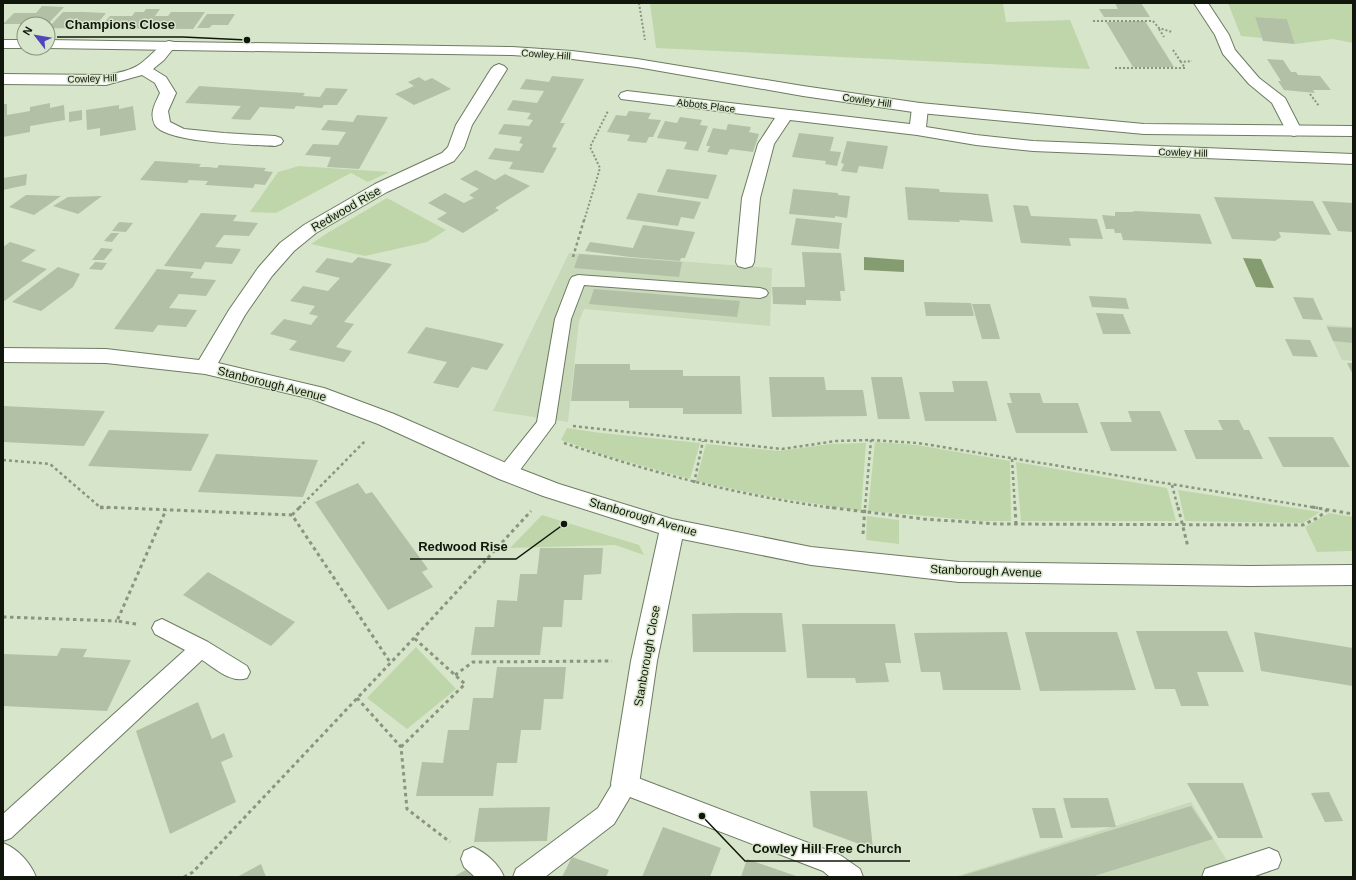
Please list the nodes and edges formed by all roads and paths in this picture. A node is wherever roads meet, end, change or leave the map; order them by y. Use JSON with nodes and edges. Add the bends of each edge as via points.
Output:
{"nodes":[{"id":1,"x":639,"y":3,"type":"edge"},
{"id":2,"x":1200,"y":3,"type":"edge"},
{"id":3,"x":1093,"y":21,"type":"dead end"},
{"id":4,"x":1158,"y":28,"type":"junction"},
{"id":5,"x":1172,"y":32,"type":"dead end"},
{"id":6,"x":1164,"y":37,"type":"dead end"},
{"id":7,"x":3,"y":44,"type":"edge"},
{"id":8,"x":16,"y":44,"type":"edge"},
{"id":9,"x":56,"y":44,"type":"edge"},
{"id":10,"x":169,"y":45,"type":"junction"},
{"id":11,"x":1173,"y":50,"type":"dead end"},
{"id":12,"x":1192,"y":61,"type":"dead end"},
{"id":13,"x":1181,"y":62,"type":"junction"},
{"id":14,"x":637,"y":63,"type":"junction"},
{"id":15,"x":1115,"y":68,"type":"dead end"},
{"id":16,"x":143,"y":69,"type":"junction"},
{"id":17,"x":499,"y":69,"type":"dead end"},
{"id":18,"x":3,"y":79,"type":"edge"},
{"id":19,"x":627,"y":96,"type":"dead end"},
{"id":20,"x":920,"y":108,"type":"junction"},
{"id":21,"x":785,"y":115,"type":"junction"},
{"id":22,"x":917,"y":130,"type":"junction"},
{"id":23,"x":1294,"y":131,"type":"junction"},
{"id":24,"x":1353,"y":131,"type":"edge"},
{"id":25,"x":275,"y":141,"type":"dead end"},
{"id":26,"x":1353,"y":159,"type":"edge"},
{"id":27,"x":745,"y":262,"type":"dead end"},
{"id":28,"x":578,"y":280,"type":"junction"},
{"id":29,"x":760,"y":293,"type":"dead end"},
{"id":30,"x":3,"y":355,"type":"edge"},
{"id":31,"x":205,"y":367,"type":"junction"},
{"id":32,"x":572,"y":426,"type":"dead end"},
{"id":33,"x":871,"y":440,"type":"junction"},
{"id":34,"x":558,"y":441,"type":"dead end"},
{"id":35,"x":703,"y":441,"type":"junction"},
{"id":36,"x":362,"y":444,"type":"dead end"},
{"id":37,"x":1012,"y":459,"type":"junction"},
{"id":38,"x":3,"y":460,"type":"edge"},
{"id":39,"x":507,"y":473,"type":"junction"},
{"id":40,"x":694,"y":483,"type":"junction"},
{"id":41,"x":1172,"y":485,"type":"junction"},
{"id":42,"x":551,"y":490,"type":"junction"},
{"id":43,"x":166,"y":510,"type":"junction"},
{"id":44,"x":1327,"y":510,"type":"junction"},
{"id":45,"x":865,"y":513,"type":"junction"},
{"id":46,"x":1353,"y":514,"type":"edge"},
{"id":47,"x":292,"y":515,"type":"junction"},
{"id":48,"x":1016,"y":524,"type":"junction"},
{"id":49,"x":1182,"y":524,"type":"junction"},
{"id":50,"x":672,"y":528,"type":"junction"},
{"id":51,"x":863,"y":536,"type":"dead end"},
{"id":52,"x":1189,"y":550,"type":"dead end"},
{"id":53,"x":1353,"y":575,"type":"edge"},
{"id":54,"x":3,"y":617,"type":"edge"},
{"id":55,"x":117,"y":621,"type":"junction"},
{"id":56,"x":162,"y":628,"type":"joint"},
{"id":57,"x":414,"y":638,"type":"junction"},
{"id":58,"x":201,"y":648,"type":"junction"},
{"id":59,"x":390,"y":662,"type":"junction"},
{"id":60,"x":584,"y":662,"type":"dead end"},
{"id":61,"x":239,"y":672,"type":"dead end"},
{"id":62,"x":455,"y":675,"type":"junction"},
{"id":63,"x":357,"y":698,"type":"junction"},
{"id":64,"x":401,"y":747,"type":"junction"},
{"id":65,"x":625,"y":784,"type":"junction"},
{"id":66,"x":3,"y":830,"type":"edge"},
{"id":67,"x":3,"y":857,"type":"edge"},
{"id":68,"x":472,"y":859,"type":"joint"},
{"id":69,"x":1269,"y":860,"type":"dead end"},
{"id":70,"x":21,"y":877,"type":"edge"},
{"id":71,"x":184,"y":877,"type":"edge"},
{"id":72,"x":492,"y":877,"type":"edge"},
{"id":73,"x":526,"y":877,"type":"edge"},
{"id":74,"x":851,"y":877,"type":"edge"},
{"id":75,"x":1214,"y":877,"type":"edge"}],
"edges":[{"from":1,"to":14,"type":"path","via":[[646,51]]},
{"from":2,"to":23,"type":"street","via":[[1222,35],[1228,51],[1254,81],[1279,101]]},
{"from":3,"to":4,"type":"path","via":[[1153,21]]},
{"from":4,"to":5,"type":"path"},
{"from":4,"to":6,"type":"path"},
{"from":7,"to":8,"type":"street"},
{"from":9,"to":10,"type":"street","name":"Cowley Hill"},
{"from":10,"to":14,"type":"street","name":"Cowley Hill","via":[[512,51]]},
{"from":10,"to":16,"type":"street","name":"Cowley Hill","via":[[159,57]]},
{"from":11,"to":13,"type":"path"},
{"from":12,"to":13,"type":"path"},
{"from":13,"to":15,"type":"path","via":[[1185,68]]},
{"from":14,"to":20,"type":"street","name":"Cowley Hill"},
{"from":14,"to":28,"type":"path","via":[[626,77],[590,146],[600,168],[570,266]]},
{"from":16,"to":18,"type":"street","name":"Cowley Hill","via":[[106,80]]},
{"from":16,"to":25,"type":"street","via":[[161,80],[168,93],[160,111],[163,124],[180,133]]},
{"from":17,"to":31,"type":"street","name":"Redwood Rise","via":[[464,125],[456,148],[448,156],[437,164],[382,188],[310,229],[287,247],[256,284]]},
{"from":19,"to":21,"type":"street","name":"Abbots Place"},
{"from":20,"to":22,"type":"street"},
{"from":20,"to":23,"type":"street","name":"Cowley Hill","via":[[1144,129]]},
{"from":21,"to":22,"type":"street","name":"Abbots Place"},
{"from":21,"to":27,"type":"street","via":[[766,144],[751,198]]},
{"from":22,"to":26,"type":"street","name":"Cowley Hill","via":[[1033,146]]},
{"from":23,"to":24,"type":"street","name":"Cowley Hill"},
{"from":28,"to":29,"type":"lane"},
{"from":28,"to":39,"type":"lane","via":[[563,319],[546,424]]},
{"from":30,"to":31,"type":"street","name":"Stanborough Avenue","via":[[106,356]]},
{"from":31,"to":39,"type":"street","name":"Stanborough Avenue","via":[[317,393],[386,419]]},
{"from":32,"to":35,"type":"path"},
{"from":33,"to":35,"type":"path","via":[[836,441],[782,448]]},
{"from":33,"to":37,"type":"path","via":[[918,443]]},
{"from":33,"to":45,"type":"path"},
{"from":34,"to":40,"type":"path","via":[[612,460]]},
{"from":35,"to":40,"type":"path"},
{"from":36,"to":47,"type":"path"},
{"from":37,"to":41,"type":"path"},
{"from":37,"to":48,"type":"path"},
{"from":38,"to":43,"type":"path","via":[[50,464],[101,508]]},
{"from":39,"to":42,"type":"street","name":"Stanborough Avenue"},
{"from":40,"to":45,"type":"path","via":[[765,498]]},
{"from":41,"to":44,"type":"path"},
{"from":41,"to":49,"type":"path"},
{"from":42,"to":50,"type":"street","name":"Stanborough Avenue"},
{"from":42,"to":57,"type":"path"},
{"from":43,"to":47,"type":"path"},
{"from":43,"to":55,"type":"path"},
{"from":44,"to":46,"type":"path"},
{"from":44,"to":49,"type":"path","via":[[1303,525]]},
{"from":45,"to":48,"type":"path"},
{"from":45,"to":51,"type":"path"},
{"from":47,"to":59,"type":"path"},
{"from":48,"to":49,"type":"path"},
{"from":49,"to":52,"type":"path"},
{"from":50,"to":53,"type":"street","name":"Stanborough Avenue","via":[[811,556],[959,572]]},
{"from":50,"to":65,"type":"street","name":"Stanborough Close","via":[[644,661]]},
{"from":54,"to":55,"type":"path"},
{"from":55,"to":56,"type":"path"},
{"from":56,"to":58,"type":"lane"},
{"from":57,"to":59,"type":"path"},
{"from":57,"to":62,"type":"path"},
{"from":58,"to":61,"type":"lane"},
{"from":58,"to":66,"type":"lane"},
{"from":59,"to":63,"type":"path"},
{"from":60,"to":62,"type":"path","via":[[473,662]]},
{"from":62,"to":64,"type":"path","via":[[465,684]]},
{"from":63,"to":64,"type":"path"},
{"from":63,"to":71,"type":"path","via":[[192,872]]},
{"from":64,"to":68,"type":"path","via":[[407,809]]},
{"from":65,"to":73,"type":"lane","via":[[606,816]]},
{"from":65,"to":74,"type":"lane","via":[[830,863]]},
{"from":67,"to":70,"type":"street"},
{"from":68,"to":72,"type":"lane"},
{"from":69,"to":75,"type":"lane"}]}
